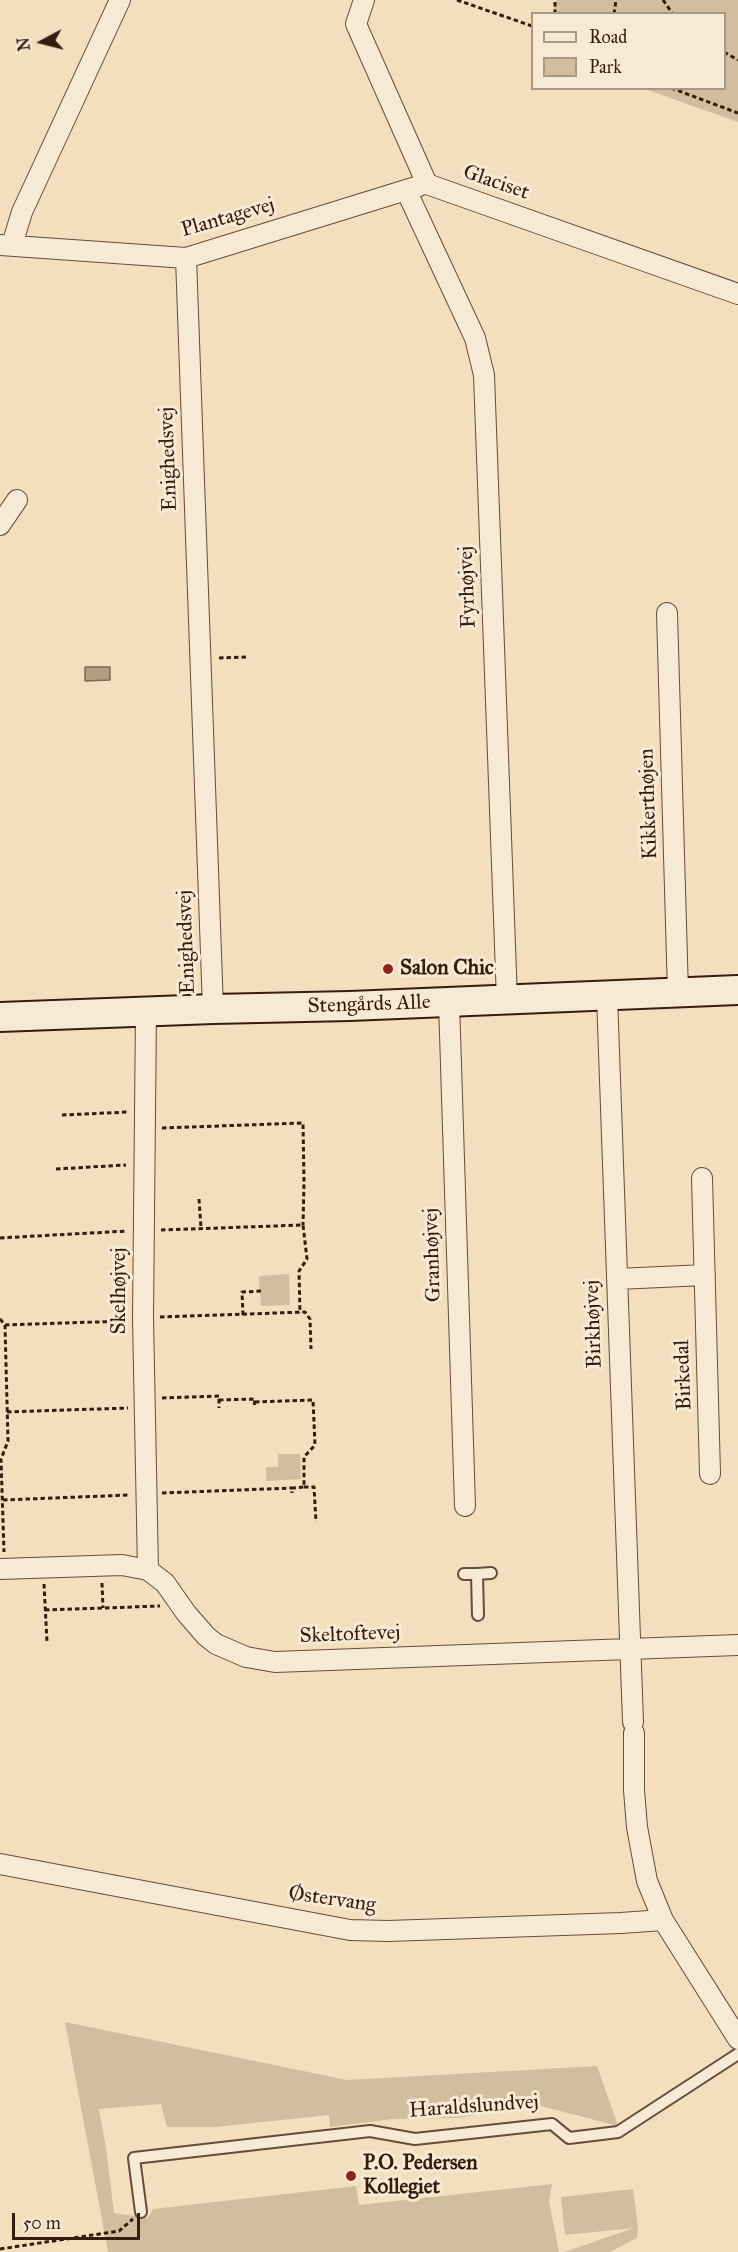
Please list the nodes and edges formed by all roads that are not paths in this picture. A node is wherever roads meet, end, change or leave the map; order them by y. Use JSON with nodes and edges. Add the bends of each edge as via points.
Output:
{"nodes":[{"id":1,"x":120,"y":0,"type":"edge"},
{"id":2,"x":364,"y":0,"type":"edge"},
{"id":3,"x":427,"y":184,"type":"junction"},
{"id":4,"x":406,"y":190,"type":"junction"},
{"id":5,"x":6,"y":245,"type":"edge"},
{"id":6,"x":186,"y":258,"type":"junction"},
{"id":7,"x":738,"y":294,"type":"edge"},
{"id":8,"x":17,"y":500,"type":"dead end"},
{"id":9,"x":0,"y":525,"type":"edge"},
{"id":10,"x":667,"y":613,"type":"dead end"},
{"id":11,"x":738,"y":990,"type":"edge"},
{"id":12,"x":678,"y":993,"type":"junction"},
{"id":13,"x":607,"y":996,"type":"junction"},
{"id":14,"x":507,"y":1000,"type":"junction"},
{"id":15,"x":449,"y":1002,"type":"junction"},
{"id":16,"x":213,"y":1008,"type":"junction"},
{"id":17,"x":146,"y":1011,"type":"junction"},
{"id":18,"x":0,"y":1017,"type":"edge"},
{"id":19,"x":702,"y":1178,"type":"dead end"},
{"id":20,"x":705,"y":1275,"type":"junction"},
{"id":21,"x":617,"y":1279,"type":"junction"},
{"id":22,"x":710,"y":1474,"type":"dead end"},
{"id":23,"x":465,"y":1506,"type":"dead end"},
{"id":24,"x":2,"y":1569,"type":"edge"},
{"id":25,"x":148,"y":1570,"type":"junction"},
{"id":26,"x":490,"y":1573,"type":"dead end"},
{"id":27,"x":464,"y":1574,"type":"dead end"},
{"id":28,"x":477,"y":1574,"type":"junction"},
{"id":29,"x":478,"y":1615,"type":"dead end"},
{"id":30,"x":738,"y":1646,"type":"edge"},
{"id":31,"x":630,"y":1649,"type":"junction"},
{"id":32,"x":0,"y":1864,"type":"edge"},
{"id":33,"x":663,"y":1920,"type":"junction"},
{"id":34,"x":738,"y":2039,"type":"edge"},
{"id":35,"x":738,"y":2054,"type":"edge"},
{"id":36,"x":141,"y":2212,"type":"road end"}],
"edges":[{"from":1,"to":5,"type":"street"},
{"from":2,"to":3,"type":"street","via":[[356,24]]},
{"from":3,"to":4,"type":"street","name":"Plantagevej"},
{"from":3,"to":7,"type":"street","name":"Glaciset"},
{"from":4,"to":6,"type":"street","name":"Plantagevej"},
{"from":4,"to":14,"type":"street","name":"Fyrhøjvej","via":[[475,338],[484,375]]},
{"from":5,"to":6,"type":"street","name":"Plantagevej"},
{"from":6,"to":16,"type":"street","name":"Enighedsvej"},
{"from":8,"to":9,"type":"street"},
{"from":10,"to":12,"type":"street","name":"Kikkerthøjen"},
{"from":11,"to":12,"type":"street","name":"Stengårds Alle"},
{"from":12,"to":13,"type":"street","name":"Stengårds Alle"},
{"from":13,"to":14,"type":"street","name":"Stengårds Alle"},
{"from":13,"to":21,"type":"street","name":"Birkhøjvej"},
{"from":14,"to":15,"type":"street","name":"Stengårds Alle"},
{"from":15,"to":16,"type":"street","name":"Stengårds Alle"},
{"from":15,"to":23,"type":"street","name":"Granhøjvej"},
{"from":16,"to":17,"type":"street","name":"Stengårds Alle"},
{"from":17,"to":18,"type":"street","name":"Stengårds Alle"},
{"from":17,"to":25,"type":"street","name":"Skelhøjvej","via":[[144,1319]]},
{"from":19,"to":20,"type":"street","name":"Birkedal"},
{"from":20,"to":21,"type":"street"},
{"from":20,"to":22,"type":"street","name":"Birkedal"},
{"from":21,"to":31,"type":"street","name":"Birkhøjvej"},
{"from":24,"to":25,"type":"street","via":[[122,1565]]},
{"from":25,"to":31,"type":"street","name":"Skeltoftevej","via":[[165,1583],[216,1644],[246,1657],[275,1662]]},
{"from":26,"to":28,"type":"lane"},
{"from":27,"to":28,"type":"lane"},
{"from":28,"to":29,"type":"lane"},
{"from":30,"to":31,"type":"street","name":"Skeltoftevej"},
{"from":31,"to":33,"type":"street","via":[[634,1790],[641,1854]]},
{"from":32,"to":33,"type":"street","name":"Østervang","via":[[350,1930]]},
{"from":33,"to":34,"type":"street"},
{"from":35,"to":36,"type":"lane","name":"Haraldslundvej","via":[[618,2132],[569,2138],[552,2124],[415,2139],[370,2131],[134,2158]]}]}
